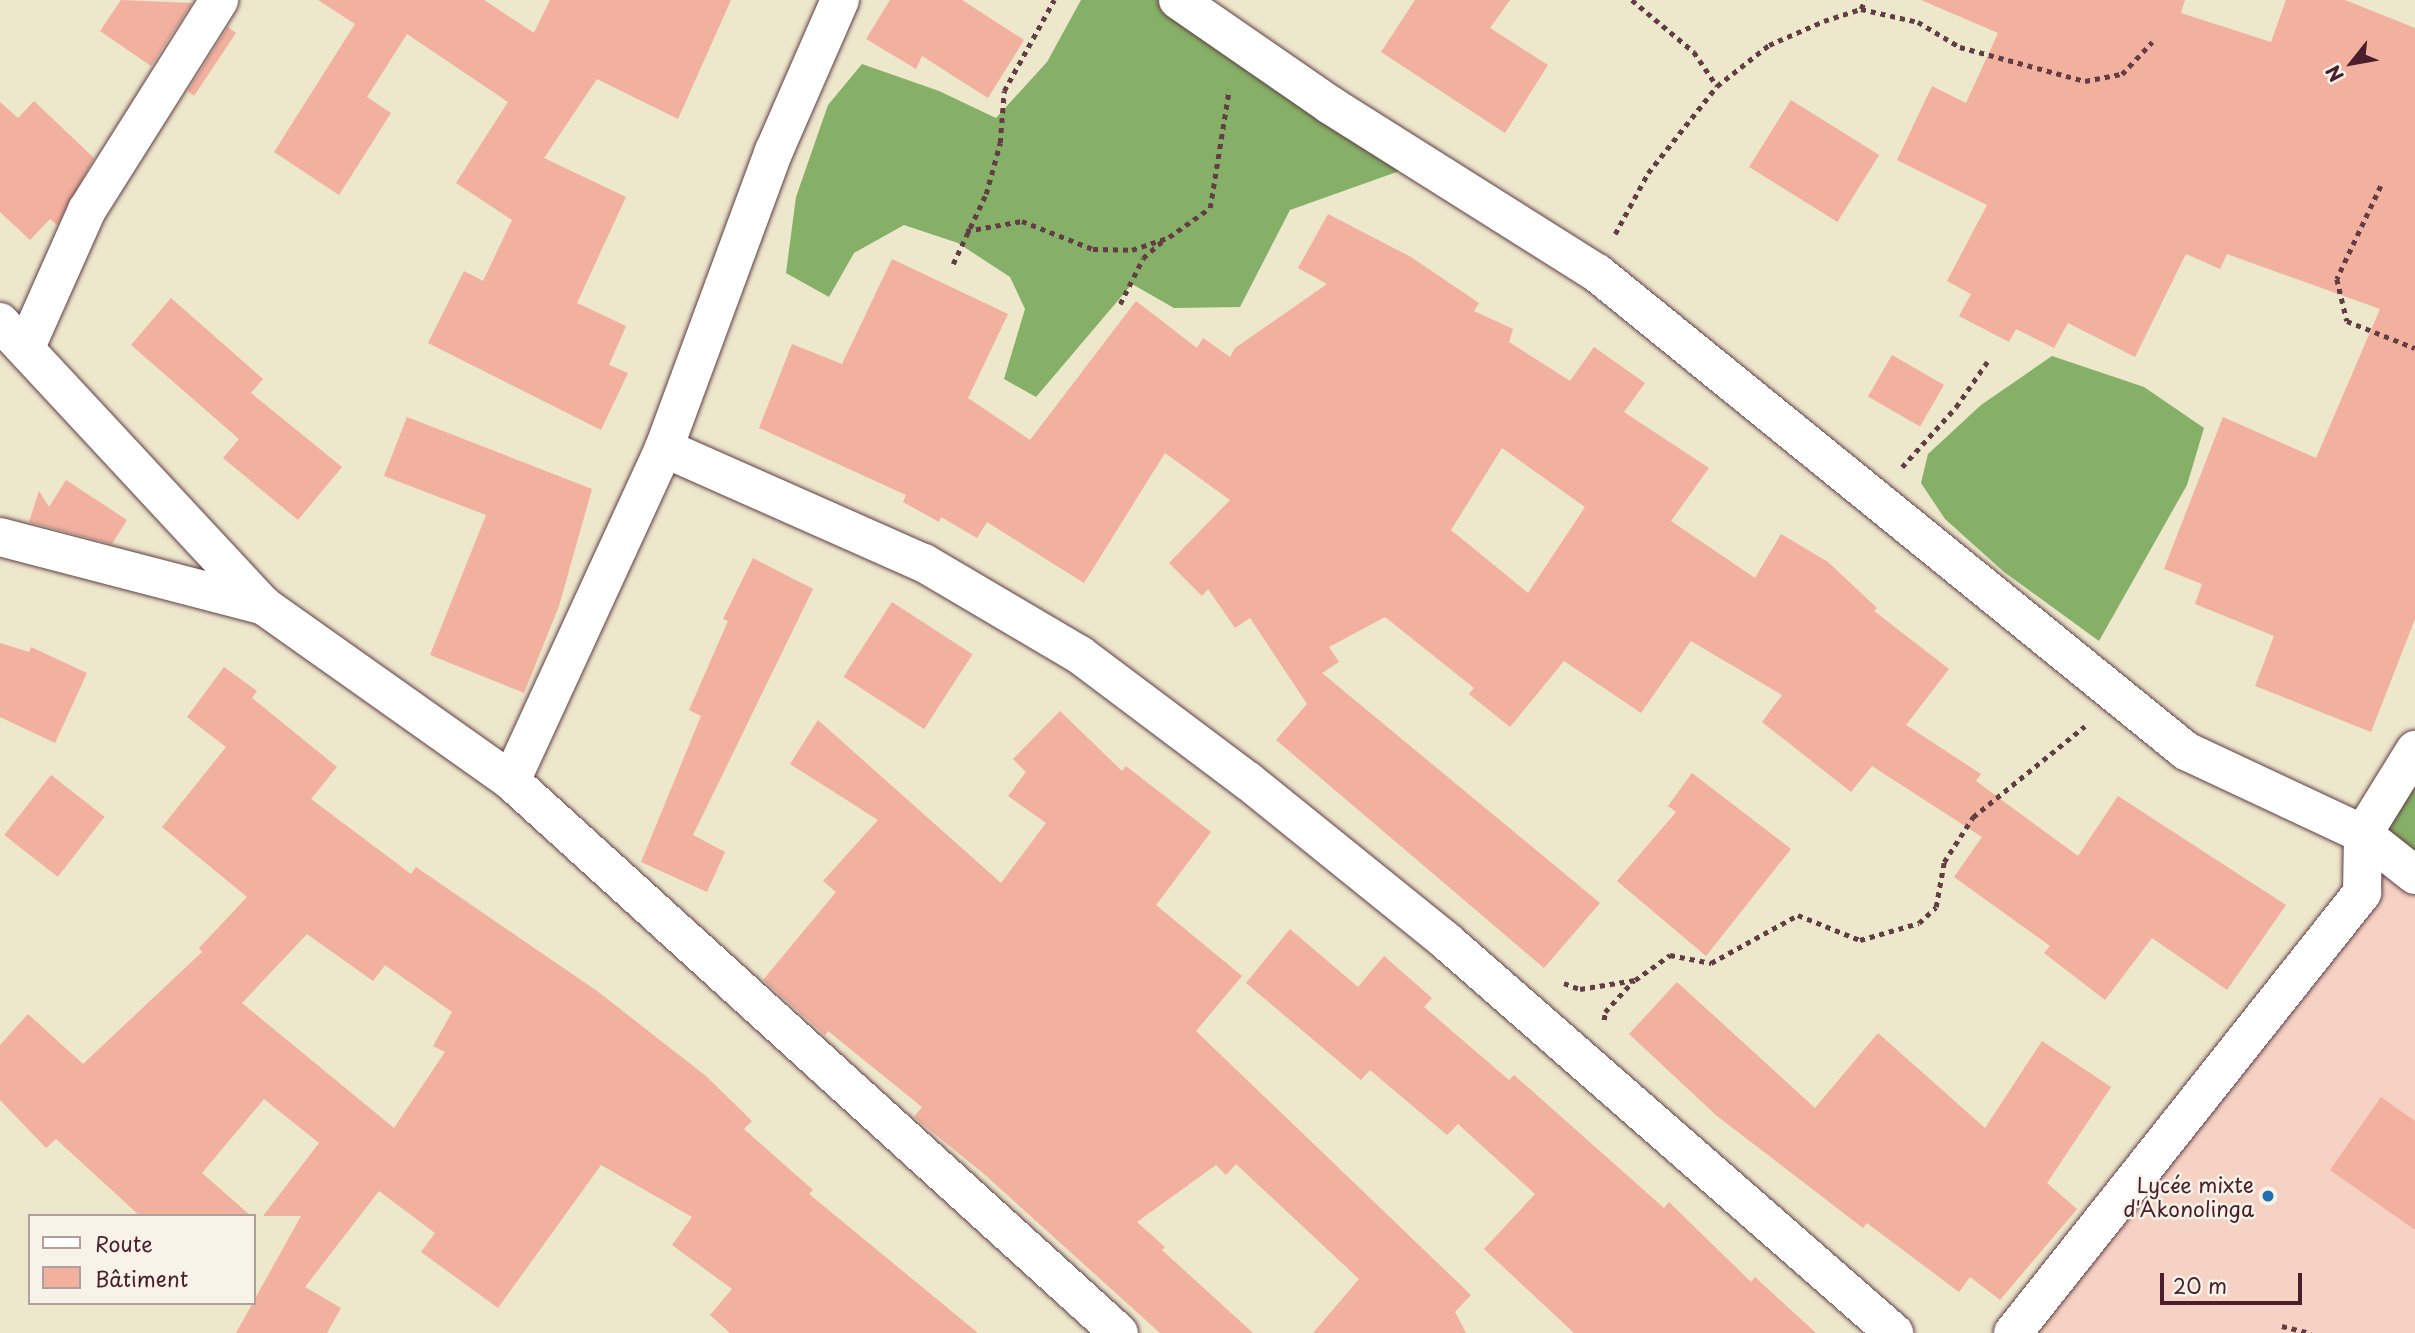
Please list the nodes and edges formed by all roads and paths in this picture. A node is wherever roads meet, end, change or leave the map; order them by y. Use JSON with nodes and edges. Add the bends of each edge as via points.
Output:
{"nodes":[{"id":1,"x":219,"y":0,"type":"edge"},
{"id":2,"x":840,"y":0,"type":"edge"},
{"id":3,"x":1054,"y":0,"type":"edge"},
{"id":4,"x":1178,"y":0,"type":"edge"},
{"id":5,"x":1632,"y":0,"type":"edge"},
{"id":6,"x":1865,"y":0,"type":"edge"},
{"id":7,"x":1861,"y":9,"type":"junction"},
{"id":8,"x":2152,"y":42,"type":"dead end"},
{"id":9,"x":1245,"y":46,"type":"junction"},
{"id":10,"x":1717,"y":86,"type":"junction"},
{"id":11,"x":2381,"y":186,"type":"dead end"},
{"id":12,"x":966,"y":230,"type":"junction"},
{"id":13,"x":1168,"y":237,"type":"junction"},
{"id":14,"x":953,"y":264,"type":"dead end"},
{"id":15,"x":1597,"y":273,"type":"junction"},
{"id":16,"x":1120,"y":304,"type":"dead end"},
{"id":17,"x":13,"y":335,"type":"edge"},
{"id":18,"x":2415,"y":348,"type":"edge"},
{"id":19,"x":1987,"y":362,"type":"dead end"},
{"id":20,"x":664,"y":447,"type":"junction"},
{"id":21,"x":1882,"y":504,"type":"junction"},
{"id":22,"x":0,"y":537,"type":"edge"},
{"id":23,"x":264,"y":606,"type":"junction"},
{"id":24,"x":2121,"y":699,"type":"junction"},
{"id":25,"x":2415,"y":750,"type":"edge"},
{"id":26,"x":511,"y":780,"type":"junction"},
{"id":27,"x":2363,"y":834,"type":"junction"},
{"id":28,"x":2415,"y":875,"type":"edge"},
{"id":29,"x":1556,"y":981,"type":"dead end"},
{"id":30,"x":2281,"y":1326,"type":"dead end"},
{"id":31,"x":1119,"y":1333,"type":"edge"},
{"id":32,"x":1894,"y":1333,"type":"edge"},
{"id":33,"x":2013,"y":1333,"type":"edge"},
{"id":34,"x":2311,"y":1333,"type":"edge"}],
"edges":[{"from":1,"to":17,"type":"street"},
{"from":2,"to":20,"type":"street","via":[[774,151]]},
{"from":3,"to":12,"type":"path","via":[[1004,92],[1000,143],[986,194]]},
{"from":4,"to":9,"type":"street"},
{"from":5,"to":10,"type":"path","via":[[1694,51]]},
{"from":6,"to":7,"type":"path"},
{"from":7,"to":8,"type":"path","via":[[1918,22],[1960,47],[2085,81],[2122,74]]},
{"from":7,"to":10,"type":"path","via":[[1769,45]]},
{"from":9,"to":13,"type":"path","via":[[1230,87],[1210,208]]},
{"from":9,"to":15,"type":"street"},
{"from":10,"to":15,"type":"path","via":[[1648,173]]},
{"from":11,"to":18,"type":"path","via":[[2337,279],[2347,321]]},
{"from":12,"to":13,"type":"path","via":[[1022,221],[1093,249],[1132,250]]},
{"from":12,"to":14,"type":"path"},
{"from":13,"to":16,"type":"path","via":[[1143,258]]},
{"from":15,"to":21,"type":"street"},
{"from":17,"to":23,"type":"street"},
{"from":19,"to":21,"type":"path","via":[[1956,407],[1909,454]]},
{"from":20,"to":26,"type":"street"},
{"from":20,"to":32,"type":"street","via":[[924,563],[1080,655],[1248,781],[1445,940]]},
{"from":21,"to":24,"type":"street"},
{"from":22,"to":23,"type":"street"},
{"from":23,"to":26,"type":"street"},
{"from":24,"to":27,"type":"street","via":[[2186,751]]},
{"from":24,"to":29,"type":"path","via":[[1973,817],[1944,862],[1936,907],[1919,923],[1860,940],[1798,915],[1711,963],[1670,955],[1635,980],[1580,989]]},
{"from":25,"to":27,"type":"street"},
{"from":26,"to":31,"type":"street"},
{"from":27,"to":28,"type":"street"},
{"from":27,"to":33,"type":"street","via":[[2362,893]]},
{"from":30,"to":34,"type":"path"}]}
